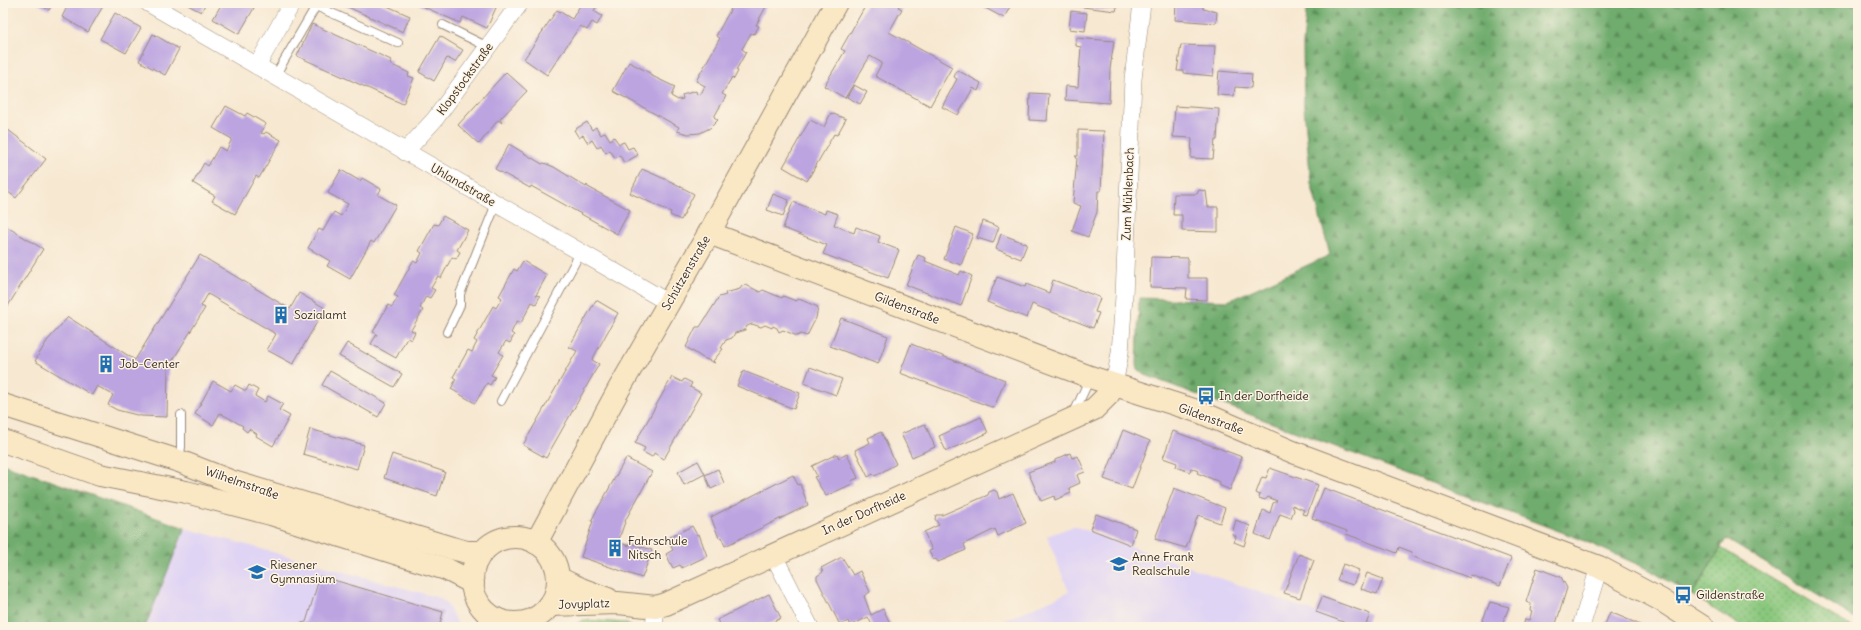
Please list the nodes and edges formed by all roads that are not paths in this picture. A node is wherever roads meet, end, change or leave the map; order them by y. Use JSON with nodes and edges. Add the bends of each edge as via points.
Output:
{"nodes":[{"id":1,"x":148,"y":3,"type":"edge"},
{"id":2,"x":292,"y":3,"type":"edge"},
{"id":3,"x":520,"y":3,"type":"edge"},
{"id":4,"x":836,"y":3,"type":"edge"},
{"id":5,"x":1142,"y":3,"type":"edge"},
{"id":6,"x":444,"y":25,"type":"dead end"},
{"id":7,"x":398,"y":44,"type":"dead end"},
{"id":8,"x":488,"y":47,"type":"junction"},
{"id":9,"x":257,"y":66,"type":"junction"},
{"id":10,"x":275,"y":76,"type":"junction"},
{"id":11,"x":405,"y":152,"type":"junction"},
{"id":12,"x":496,"y":204,"type":"junction"},
{"id":13,"x":709,"y":233,"type":"junction"},
{"id":14,"x":580,"y":253,"type":"junction"},
{"id":15,"x":669,"y":303,"type":"junction"},
{"id":16,"x":447,"y":332,"type":"dead end"},
{"id":17,"x":1090,"y":377,"type":"junction"},
{"id":18,"x":1114,"y":385,"type":"junction"},
{"id":19,"x":501,"y":401,"type":"dead end"},
{"id":20,"x":3,"y":405,"type":"edge"},
{"id":21,"x":181,"y":415,"type":"dead end"},
{"id":22,"x":1071,"y":419,"type":"junction"},
{"id":23,"x":3,"y":441,"type":"edge"},
{"id":24,"x":179,"y":461,"type":"junction"},
{"id":25,"x":536,"y":543,"type":"junction"},
{"id":26,"x":483,"y":552,"type":"junction"},
{"id":27,"x":773,"y":554,"type":"junction"},
{"id":28,"x":1599,"y":567,"type":"junction"},
{"id":29,"x":558,"y":578,"type":"junction"},
{"id":30,"x":473,"y":583,"type":"junction"},
{"id":31,"x":618,"y":603,"type":"junction"},
{"id":32,"x":550,"y":605,"type":"junction"},
{"id":33,"x":655,"y":617,"type":"edge"},
{"id":34,"x":488,"y":620,"type":"edge"},
{"id":35,"x":516,"y":625,"type":"edge"},
{"id":36,"x":810,"y":627,"type":"edge"},
{"id":37,"x":1581,"y":627,"type":"edge"},
{"id":38,"x":1703,"y":627,"type":"edge"}],
"edges":[{"from":1,"to":9,"type":"street","name":"Uhlandstraße"},
{"from":2,"to":9,"type":"street"},
{"from":3,"to":8,"type":"street","name":"Klopstockstraße"},
{"from":4,"to":13,"type":"main road","name":"Schützenstraße"},
{"from":5,"to":18,"type":"street","name":"Zum Mühlenbach","via":[[1133,79],[1124,296],[1119,359]]},
{"from":6,"to":8,"type":"lane"},
{"from":7,"to":10,"type":"lane","via":[[316,6]]},
{"from":8,"to":11,"type":"street","name":"Klopstockstraße","via":[[435,119]]},
{"from":9,"to":10,"type":"street","name":"Uhlandstraße"},
{"from":10,"to":11,"type":"street","name":"Uhlandstraße"},
{"from":11,"to":12,"type":"street","name":"Uhlandstraße"},
{"from":12,"to":14,"type":"street","name":"Uhlandstraße"},
{"from":12,"to":16,"type":"lane","via":[[460,294],[460,306]]},
{"from":13,"to":15,"type":"main road","name":"Schützenstraße"},
{"from":13,"to":17,"type":"main road","name":"Gildenstraße"},
{"from":14,"to":15,"type":"street","name":"Uhlandstraße"},
{"from":14,"to":19,"type":"lane"},
{"from":15,"to":25,"type":"main road","name":"Schützenstraße","via":[[619,389]]},
{"from":17,"to":18,"type":"main road","name":"Gildenstraße"},
{"from":17,"to":22,"type":"lane"},
{"from":18,"to":22,"type":"main road","name":"In der Dorfheide","via":[[1094,410]]},
{"from":18,"to":28,"type":"main road","name":"Gildenstraße","via":[[1200,412],[1293,452]]},
{"from":20,"to":24,"type":"main road","name":"Wilhelmstraße"},
{"from":21,"to":24,"type":"lane"},
{"from":22,"to":27,"type":"main road","name":"In der Dorfheide"},
{"from":23,"to":30,"type":"main road","name":"Wilhelmstraße","via":[[100,475],[186,492],[271,514],[446,568]]},
{"from":24,"to":26,"type":"main road","name":"Wilhelmstraße","via":[[230,482],[452,548]]},
{"from":25,"to":26,"type":"main road","via":[[521,537],[504,538]]},
{"from":25,"to":29,"type":"main road","via":[[550,556]]},
{"from":26,"to":30,"type":"main road","via":[[474,567]]},
{"from":27,"to":33,"type":"main road","name":"In der Dorfheide"},
{"from":27,"to":36,"type":"street"},
{"from":28,"to":37,"type":"street"},
{"from":28,"to":38,"type":"main road","name":"Gildenstraße","via":[[1661,600]]},
{"from":29,"to":31,"type":"main road","name":"Jovyplatz"},
{"from":29,"to":32,"type":"main road","via":[[556,592]]},
{"from":30,"to":34,"type":"main road","via":[[474,591]]},
{"from":31,"to":32,"type":"main road","name":"Jovyplatz"},
{"from":31,"to":33,"type":"main road","name":"Jovyplatz"},
{"from":32,"to":35,"type":"main road","via":[[532,619]]},
{"from":34,"to":35,"type":"main road"}]}
